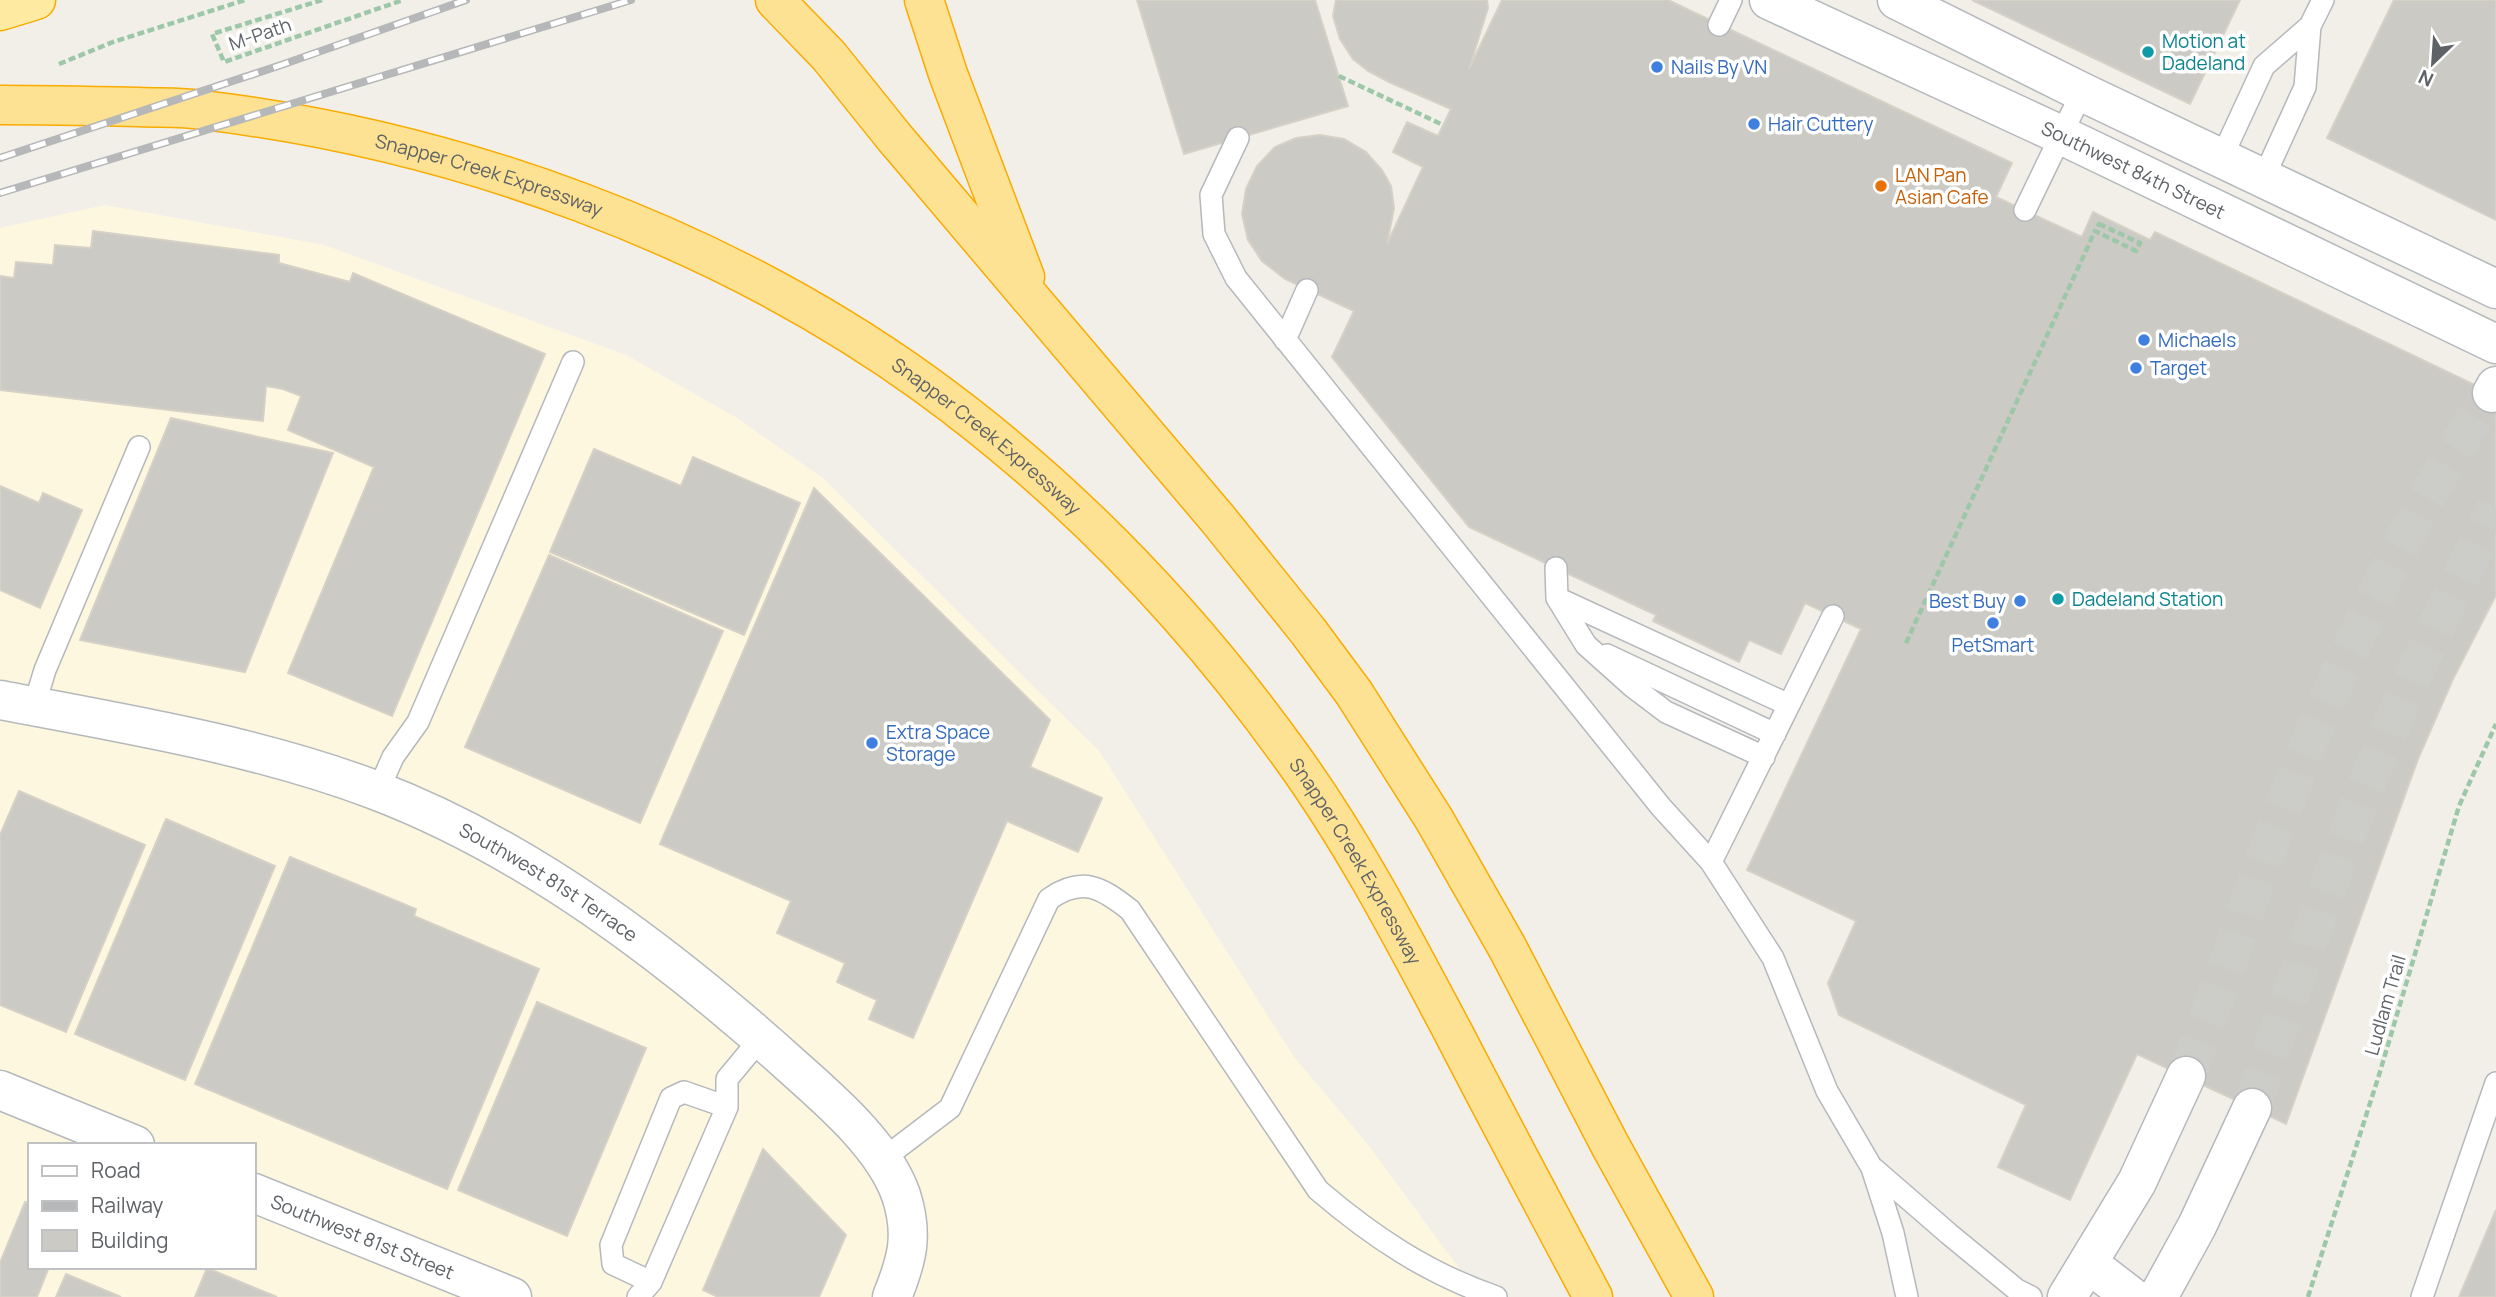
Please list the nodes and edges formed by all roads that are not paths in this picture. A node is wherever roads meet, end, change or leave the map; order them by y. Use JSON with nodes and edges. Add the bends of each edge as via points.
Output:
{"nodes":[{"id":1,"x":36,"y":0,"type":"edge"},
{"id":2,"x":775,"y":0,"type":"edge"},
{"id":3,"x":924,"y":0,"type":"edge"},
{"id":4,"x":1731,"y":0,"type":"edge"},
{"id":5,"x":1769,"y":0,"type":"edge"},
{"id":6,"x":1897,"y":0,"type":"edge"},
{"id":7,"x":2323,"y":0,"type":"edge"},
{"id":8,"x":0,"y":11,"type":"edge"},
{"id":9,"x":1719,"y":24,"type":"dead end"},
{"id":10,"x":2310,"y":26,"type":"junction"},
{"id":11,"x":2082,"y":92,"type":"junction"},
{"id":12,"x":0,"y":105,"type":"edge"},
{"id":13,"x":2061,"y":135,"type":"junction"},
{"id":14,"x":1238,"y":138,"type":"dead end"},
{"id":15,"x":2221,"y":159,"type":"junction"},
{"id":16,"x":2263,"y":179,"type":"junction"},
{"id":17,"x":2025,"y":211,"type":"dead end"},
{"id":18,"x":2496,"y":289,"type":"edge"},
{"id":19,"x":1307,"y":290,"type":"dead end"},
{"id":20,"x":1034,"y":302,"type":"junction"},
{"id":21,"x":1285,"y":340,"type":"junction"},
{"id":22,"x":2496,"y":344,"type":"edge"},
{"id":23,"x":573,"y":362,"type":"dead end"},
{"id":24,"x":139,"y":447,"type":"dead end"},
{"id":25,"x":1556,"y":568,"type":"dead end"},
{"id":26,"x":1557,"y":598,"type":"junction"},
{"id":27,"x":1833,"y":616,"type":"dead end"},
{"id":28,"x":1586,"y":645,"type":"junction"},
{"id":29,"x":17,"y":703,"type":"edge"},
{"id":30,"x":1789,"y":705,"type":"junction"},
{"id":31,"x":1775,"y":734,"type":"junction"},
{"id":32,"x":1764,"y":757,"type":"junction"},
{"id":33,"x":378,"y":791,"type":"junction"},
{"id":34,"x":1711,"y":862,"type":"junction"},
{"id":35,"x":761,"y":1038,"type":"junction"},
{"id":36,"x":2186,"y":1076,"type":"tunnel mouth"},
{"id":37,"x":2496,"y":1083,"type":"edge"},
{"id":38,"x":0,"y":1090,"type":"edge"},
{"id":39,"x":727,"y":1107,"type":"junction"},
{"id":40,"x":2252,"y":1108,"type":"tunnel mouth"},
{"id":41,"x":130,"y":1143,"type":"edge"},
{"id":42,"x":883,"y":1159,"type":"junction"},
{"id":43,"x":1872,"y":1168,"type":"junction"},
{"id":44,"x":256,"y":1194,"type":"edge"},
{"id":45,"x":2089,"y":1264,"type":"junction"},
{"id":46,"x":644,"y":1290,"type":"edge"},
{"id":47,"x":512,"y":1297,"type":"edge"},
{"id":48,"x":892,"y":1297,"type":"edge"},
{"id":49,"x":1496,"y":1297,"type":"edge"},
{"id":50,"x":1593,"y":1297,"type":"edge"},
{"id":51,"x":1694,"y":1297,"type":"edge"},
{"id":52,"x":1907,"y":1297,"type":"edge"},
{"id":53,"x":2031,"y":1297,"type":"edge"},
{"id":54,"x":2067,"y":1297,"type":"edge"},
{"id":55,"x":2132,"y":1297,"type":"edge"},
{"id":56,"x":2158,"y":1297,"type":"edge"},
{"id":57,"x":2422,"y":1297,"type":"edge"}],
"edges":[{"from":1,"to":8,"type":"highway"},
{"from":2,"to":20,"type":"highway","via":[[829,57]]},
{"from":3,"to":20,"type":"highway"},
{"from":4,"to":9,"type":"lane"},
{"from":5,"to":13,"type":"street","name":"Southwest 84th Street"},
{"from":6,"to":11,"type":"street"},
{"from":7,"to":10,"type":"lane"},
{"from":10,"to":15,"type":"lane","via":[[2264,66]]},
{"from":10,"to":16,"type":"lane","via":[[2305,87]]},
{"from":11,"to":13,"type":"lane"},
{"from":11,"to":15,"type":"street"},
{"from":12,"to":50,"type":"highway","name":"Snapper Creek Expressway","via":[[197,109],[350,135],[492,172],[575,201],[739,273],[798,303],[923,383],[1002,444],[1091,523],[1196,633],[1292,757],[1378,891]]},
{"from":13,"to":17,"type":"lane"},
{"from":13,"to":22,"type":"street","name":"Southwest 84th Street"},
{"from":14,"to":21,"type":"lane","via":[[1211,195],[1214,234],[1236,278]]},
{"from":15,"to":16,"type":"street"},
{"from":16,"to":18,"type":"street"},
{"from":19,"to":21,"type":"lane"},
{"from":20,"to":51,"type":"highway","via":[[1217,518],[1354,693],[1428,808],[1507,947]]},
{"from":21,"to":34,"type":"lane","via":[[1661,807]]},
{"from":23,"to":33,"type":"lane","via":[[418,722],[393,758]]},
{"from":24,"to":29,"type":"lane","via":[[45,670]]},
{"from":25,"to":26,"type":"lane"},
{"from":26,"to":28,"type":"lane"},
{"from":26,"to":30,"type":"lane"},
{"from":27,"to":30,"type":"lane"},
{"from":28,"to":31,"type":"lane"},
{"from":28,"to":32,"type":"lane","via":[[1666,712]]},
{"from":29,"to":33,"type":"street","name":"Southwest 81st Terrace","via":[[227,745]]},
{"from":30,"to":31,"type":"lane"},
{"from":31,"to":32,"type":"lane"},
{"from":32,"to":34,"type":"lane"},
{"from":33,"to":35,"type":"street","name":"Southwest 81st Terrace","via":[[463,830],[598,910]]},
{"from":34,"to":43,"type":"lane","via":[[1773,958],[1827,1091]]},
{"from":35,"to":39,"type":"lane","via":[[727,1079]]},
{"from":35,"to":42,"type":"street","name":"Southwest 81st Terrace"},
{"from":36,"to":45,"type":"street","via":[[2137,1182]]},
{"from":37,"to":57,"type":"lane"},
{"from":38,"to":41,"type":"street"},
{"from":39,"to":46,"type":"lane"},
{"from":39,"to":46,"type":"lane","via":[[684,1092],[671,1098],[611,1245],[613,1264]]},
{"from":40,"to":56,"type":"street","via":[[2219,1184]]},
{"from":42,"to":48,"type":"street","name":"Southwest 81st Terrace","via":[[901,1194],[908,1239],[906,1263]]},
{"from":42,"to":49,"type":"lane","via":[[950,1108],[1049,900],[1065,888],[1084,885],[1110,894],[1130,910],[1318,1190],[1392,1249]]},
{"from":43,"to":52,"type":"lane"},
{"from":43,"to":53,"type":"lane"},
{"from":44,"to":47,"type":"street","name":"Southwest 81st Street"},
{"from":45,"to":54,"type":"street"},
{"from":45,"to":55,"type":"street"}]}
